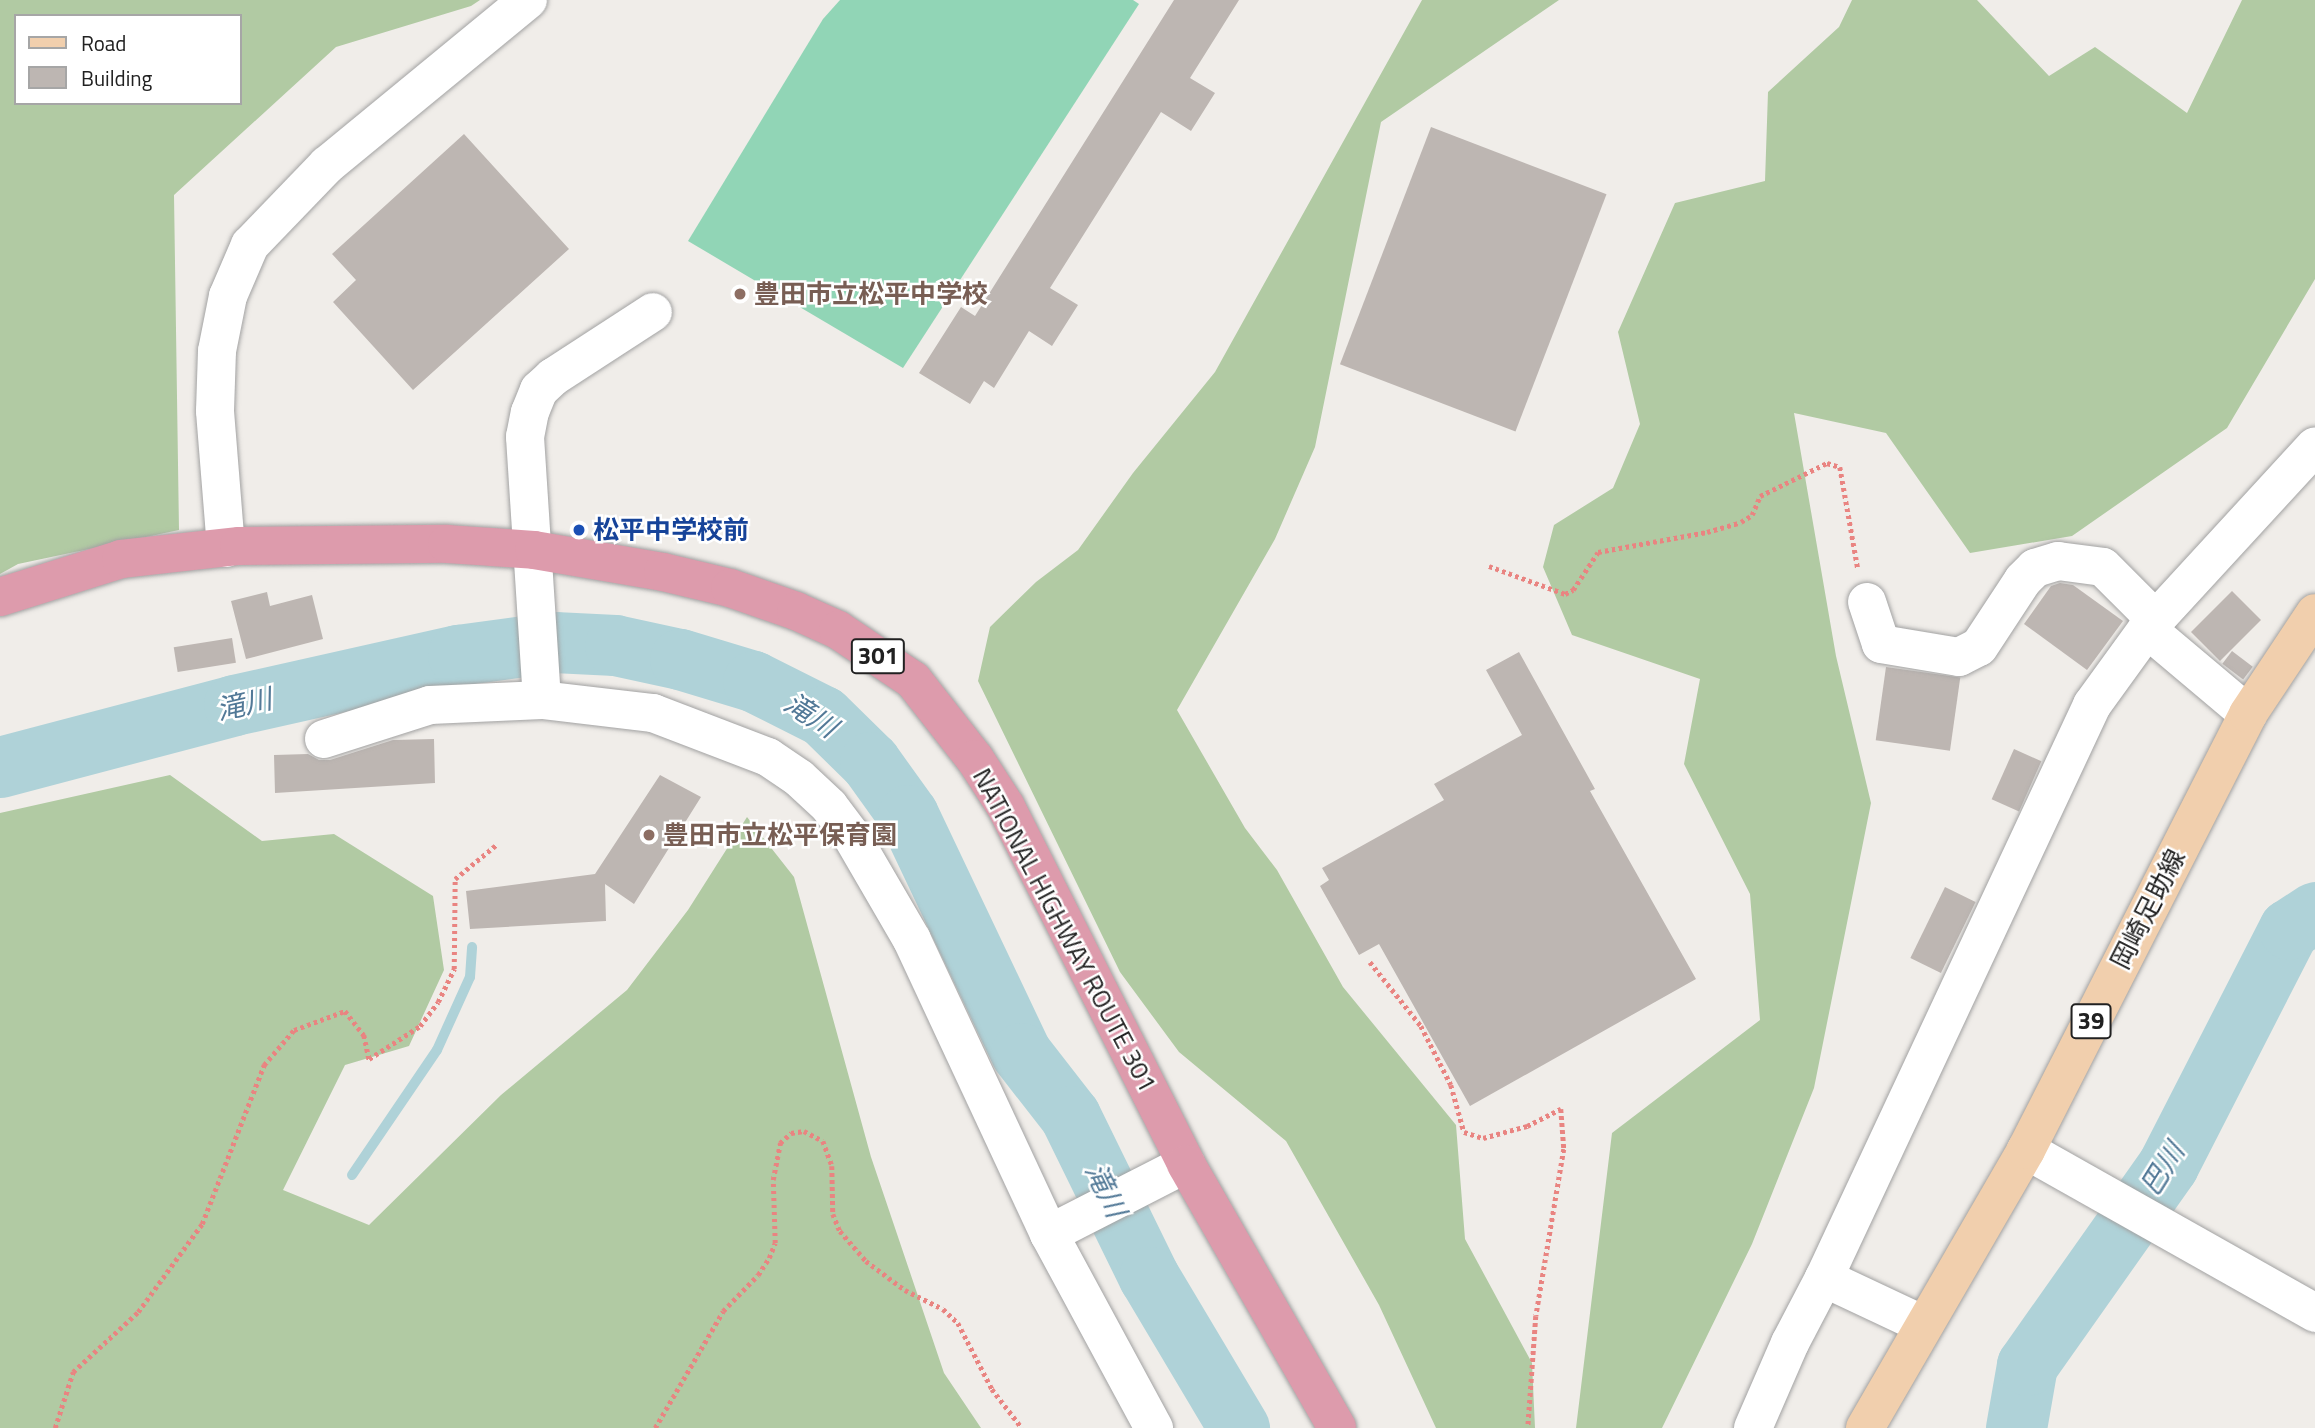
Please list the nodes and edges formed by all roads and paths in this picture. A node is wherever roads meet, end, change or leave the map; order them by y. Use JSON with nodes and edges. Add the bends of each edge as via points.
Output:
{"nodes":[{"id":1,"x":528,"y":0,"type":"edge"},
{"id":2,"x":653,"y":312,"type":"dead end"},
{"id":3,"x":2315,"y":446,"type":"edge"},
{"id":4,"x":226,"y":548,"type":"junction"},
{"id":5,"x":534,"y":550,"type":"junction"},
{"id":6,"x":1489,"y":566,"type":"dead end"},
{"id":7,"x":0,"y":597,"type":"edge"},
{"id":8,"x":1867,"y":602,"type":"joint"},
{"id":9,"x":2315,"y":613,"type":"edge"},
{"id":10,"x":2151,"y":624,"type":"junction"},
{"id":11,"x":542,"y":700,"type":"junction"},
{"id":12,"x":2248,"y":714,"type":"junction"},
{"id":13,"x":324,"y":739,"type":"dead end"},
{"id":14,"x":496,"y":845,"type":"dead end"},
{"id":15,"x":1370,"y":962,"type":"dead end"},
{"id":16,"x":2026,"y":1150,"type":"junction"},
{"id":17,"x":1186,"y":1164,"type":"junction"},
{"id":18,"x":1049,"y":1234,"type":"junction"},
{"id":19,"x":1824,"y":1278,"type":"junction"},
{"id":20,"x":2315,"y":1313,"type":"edge"},
{"id":21,"x":1924,"y":1325,"type":"junction"},
{"id":22,"x":55,"y":1428,"type":"edge"},
{"id":23,"x":655,"y":1428,"type":"edge"},
{"id":24,"x":1022,"y":1428,"type":"edge"},
{"id":25,"x":1154,"y":1428,"type":"edge"},
{"id":26,"x":1338,"y":1428,"type":"edge"},
{"id":27,"x":1528,"y":1428,"type":"edge"},
{"id":28,"x":1753,"y":1428,"type":"edge"},
{"id":29,"x":1865,"y":1428,"type":"edge"}],
"edges":[{"from":1,"to":4,"type":"street","via":[[327,165],[250,245],[228,296],[217,351],[215,411]]},
{"from":2,"to":5,"type":"street","via":[[539,390],[525,437]]},
{"from":3,"to":10,"type":"street"},
{"from":4,"to":5,"type":"highway","name":"NATIONAL HIGHWAY ROUTE 301","number":"301","via":[[447,544]]},
{"from":4,"to":7,"type":"highway","name":"NATIONAL HIGHWAY ROUTE 301","number":"301","via":[[121,559]]},
{"from":5,"to":11,"type":"street"},
{"from":5,"to":17,"type":"highway","name":"NATIONAL HIGHWAY ROUTE 301","number":"301","via":[[663,572],[796,611],[838,630],[913,680],[1006,807]]},
{"from":6,"to":8,"type":"path","via":[[1564,594],[1573,590],[1598,552],[1741,522],[1752,515],[1760,496],[1827,463],[1840,467]]},
{"from":8,"to":10,"type":"street","via":[[1881,644],[1959,657],[1979,647],[2022,580],[2035,568],[2058,561],[2103,567]]},
{"from":9,"to":12,"type":"main road","name":"岡崎足助線","number":"39"},
{"from":10,"to":12,"type":"street"},
{"from":10,"to":19,"type":"street","via":[[2092,705]]},
{"from":11,"to":13,"type":"street","via":[[430,705]]},
{"from":11,"to":18,"type":"street","via":[[653,713],[768,757],[829,806],[912,940]]},
{"from":12,"to":16,"type":"main road","name":"岡崎足助線","number":"39"},
{"from":14,"to":22,"type":"path","via":[[455,879],[454,968],[420,1026],[369,1059],[364,1035],[345,1011],[294,1030],[264,1065],[202,1224],[138,1312],[73,1372]]},
{"from":15,"to":27,"type":"path","via":[[1421,1026],[1451,1084],[1464,1132],[1483,1138],[1527,1126],[1561,1109],[1564,1149],[1536,1316]]},
{"from":16,"to":20,"type":"street"},
{"from":16,"to":21,"type":"main road","name":"岡崎足助線","number":"39"},
{"from":17,"to":18,"type":"street"},
{"from":17,"to":26,"type":"highway","name":"NATIONAL HIGHWAY ROUTE 301","number":"301"},
{"from":18,"to":25,"type":"street"},
{"from":19,"to":21,"type":"street"},
{"from":19,"to":28,"type":"street"},
{"from":21,"to":29,"type":"main road","name":"岡崎足助線","number":"39"},
{"from":23,"to":24,"type":"path","via":[[723,1311],[769,1258],[775,1243],[774,1180],[780,1143],[791,1133],[804,1131],[822,1142],[832,1166],[833,1213],[840,1231],[866,1261],[958,1323],[992,1389]]}]}
